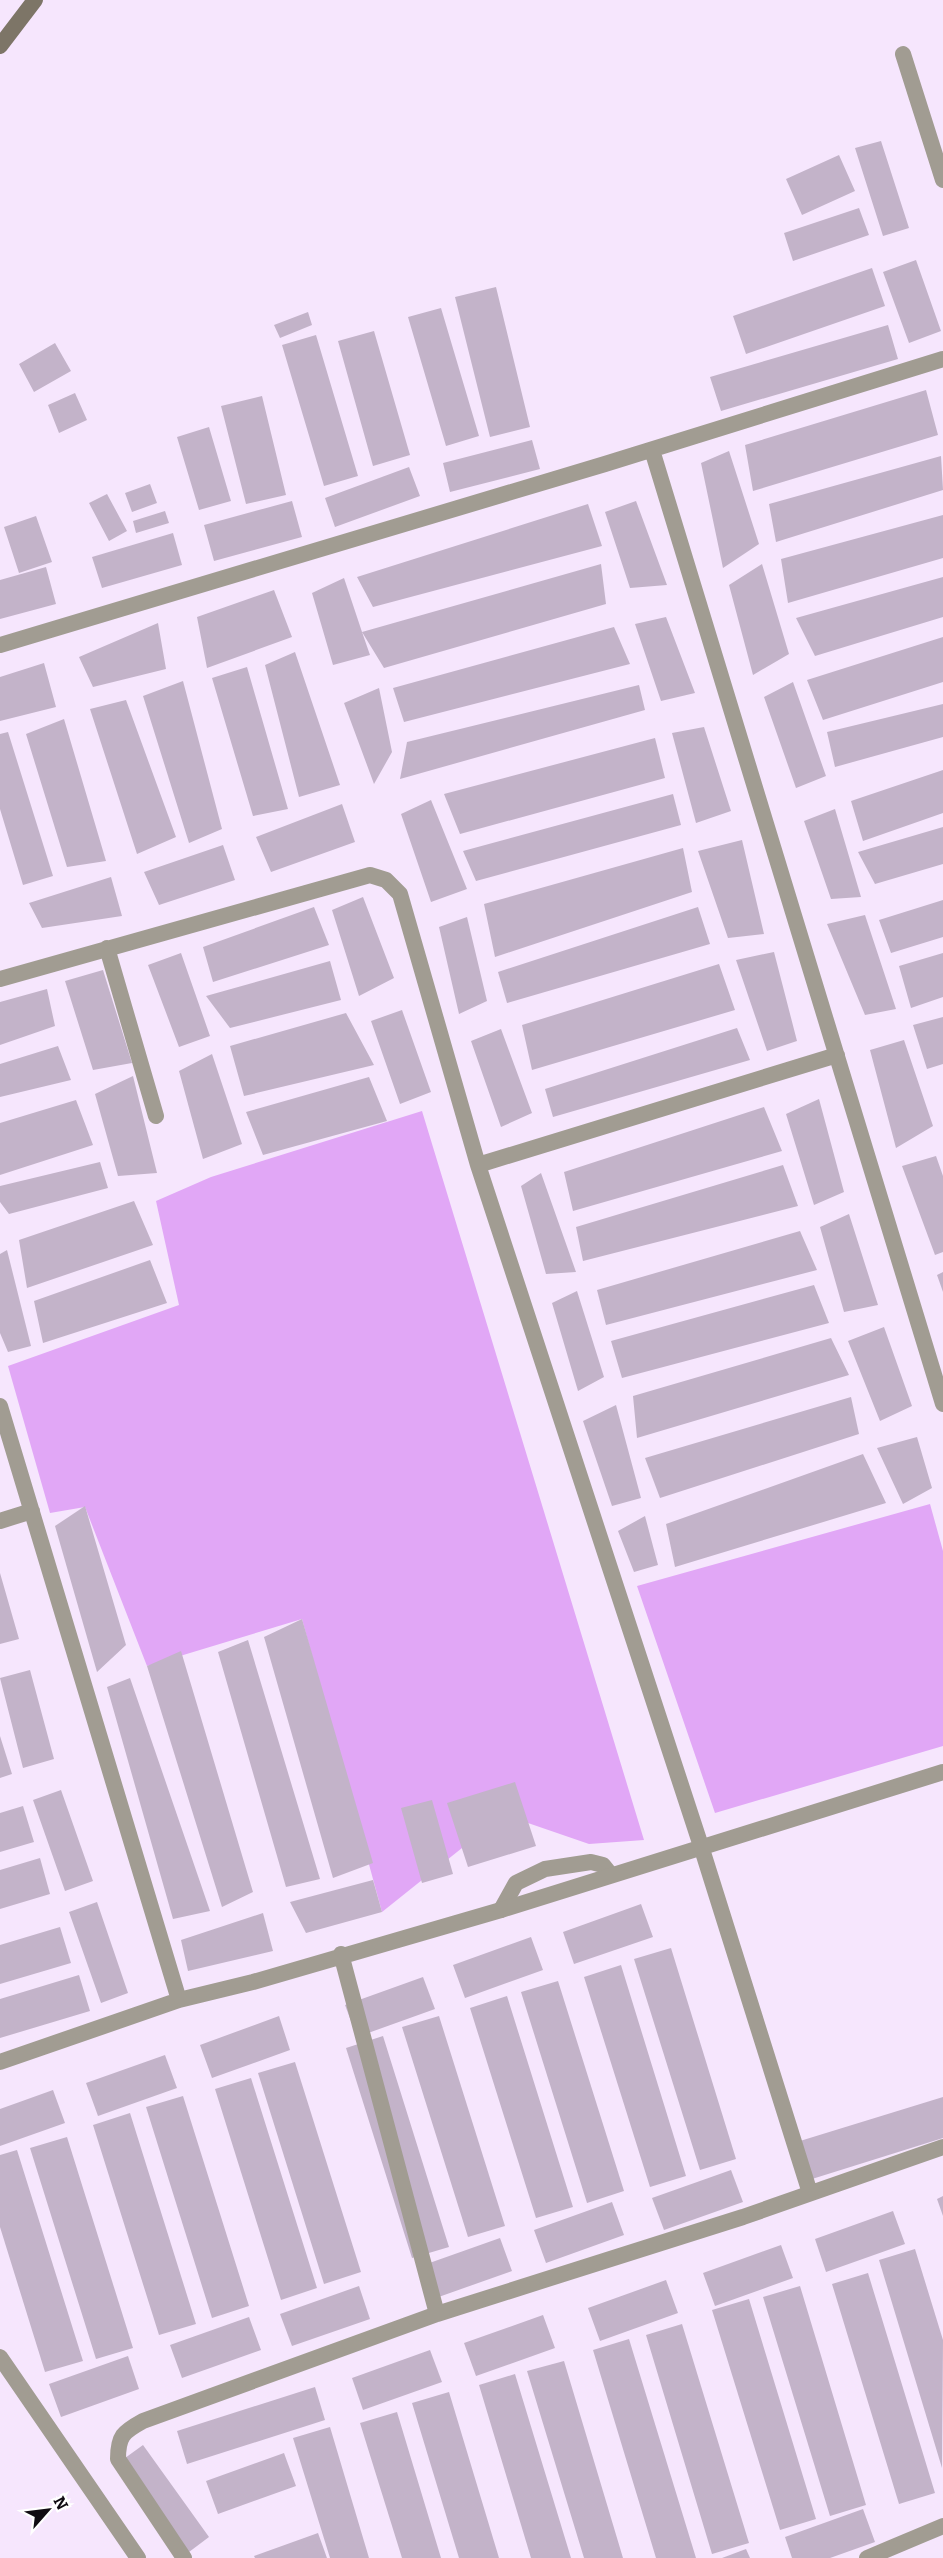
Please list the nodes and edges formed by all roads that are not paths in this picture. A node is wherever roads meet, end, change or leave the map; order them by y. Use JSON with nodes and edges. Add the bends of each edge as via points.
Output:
{"nodes":[{"id":1,"x":35,"y":0,"type":"edge"},
{"id":2,"x":0,"y":46,"type":"edge"},
{"id":3,"x":903,"y":54,"type":"dead end"},
{"id":4,"x":943,"y":180,"type":"edge"},
{"id":5,"x":943,"y":359,"type":"edge"},
{"id":6,"x":652,"y":450,"type":"junction"},
{"id":7,"x":0,"y":645,"type":"edge"},
{"id":8,"x":107,"y":948,"type":"junction"},
{"id":9,"x":0,"y":979,"type":"edge"},
{"id":10,"x":837,"y":1055,"type":"junction"},
{"id":11,"x":156,"y":1116,"type":"dead end"},
{"id":12,"x":478,"y":1165,"type":"junction"},
{"id":13,"x":943,"y":1404,"type":"edge"},
{"id":14,"x":0,"y":1406,"type":"edge"},
{"id":15,"x":32,"y":1511,"type":"junction"},
{"id":16,"x":0,"y":1521,"type":"edge"},
{"id":17,"x":943,"y":1772,"type":"edge"},
{"id":18,"x":701,"y":1845,"type":"junction"},
{"id":19,"x":611,"y":1875,"type":"junction"},
{"id":20,"x":501,"y":1910,"type":"junction"},
{"id":21,"x":341,"y":1954,"type":"junction"},
{"id":22,"x":180,"y":2000,"type":"junction"},
{"id":23,"x":0,"y":2062,"type":"edge"},
{"id":24,"x":943,"y":2147,"type":"edge"},
{"id":25,"x":810,"y":2193,"type":"junction"},
{"id":26,"x":437,"y":2314,"type":"junction"},
{"id":27,"x":0,"y":2357,"type":"edge"},
{"id":28,"x":943,"y":2526,"type":"edge"},
{"id":29,"x":138,"y":2558,"type":"edge"},
{"id":30,"x":184,"y":2558,"type":"edge"},
{"id":31,"x":867,"y":2558,"type":"edge"}],
"edges":[{"from":1,"to":2,"type":"main road"},
{"from":3,"to":4,"type":"street"},
{"from":5,"to":6,"type":"street"},
{"from":6,"to":7,"type":"street"},
{"from":6,"to":10,"type":"street"},
{"from":8,"to":9,"type":"street"},
{"from":8,"to":11,"type":"street"},
{"from":8,"to":12,"type":"street","via":[[370,875],[386,879],[400,894]]},
{"from":10,"to":12,"type":"street"},
{"from":10,"to":13,"type":"street"},
{"from":12,"to":18,"type":"street"},
{"from":14,"to":15,"type":"street"},
{"from":15,"to":16,"type":"street"},
{"from":15,"to":22,"type":"street"},
{"from":17,"to":18,"type":"street"},
{"from":18,"to":19,"type":"street"},
{"from":18,"to":25,"type":"street"},
{"from":19,"to":20,"type":"street"},
{"from":19,"to":20,"type":"street","via":[[603,1865],[591,1862],[545,1869],[516,1883]]},
{"from":20,"to":21,"type":"street"},
{"from":21,"to":22,"type":"street"},
{"from":21,"to":26,"type":"street"},
{"from":22,"to":23,"type":"street"},
{"from":24,"to":25,"type":"street"},
{"from":25,"to":26,"type":"street"},
{"from":26,"to":30,"type":"street","via":[[126,2430],[118,2443],[118,2459]]},
{"from":27,"to":29,"type":"street"},
{"from":28,"to":31,"type":"street"}]}
